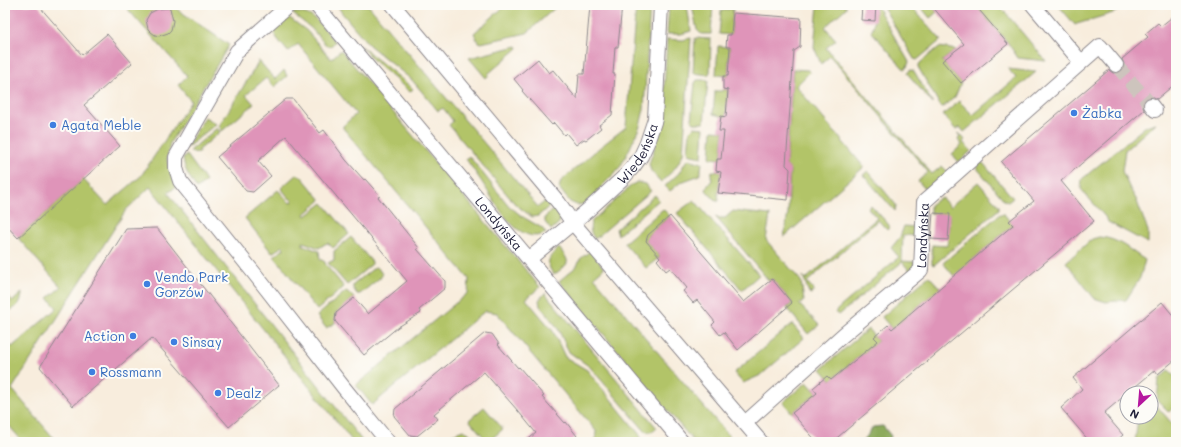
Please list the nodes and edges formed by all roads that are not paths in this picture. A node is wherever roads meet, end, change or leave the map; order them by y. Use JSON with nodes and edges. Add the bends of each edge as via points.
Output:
{"nodes":[{"id":1,"x":289,"y":5,"type":"edge"},
{"id":2,"x":316,"y":5,"type":"edge"},
{"id":3,"x":393,"y":5,"type":"edge"},
{"id":4,"x":661,"y":5,"type":"edge"},
{"id":5,"x":1033,"y":5,"type":"edge"},
{"id":6,"x":1081,"y":62,"type":"junction"},
{"id":7,"x":1116,"y":65,"type":"tunnel mouth"},
{"id":8,"x":573,"y":223,"type":"junction"},
{"id":9,"x":529,"y":259,"type":"junction"},
{"id":10,"x":745,"y":423,"type":"junction"},
{"id":11,"x":388,"y":442,"type":"edge"},
{"id":12,"x":682,"y":442,"type":"edge"},
{"id":13,"x":761,"y":442,"type":"edge"}],
"edges":[{"from":1,"to":11,"type":"street","via":[[237,51],[176,157],[176,168],[180,182]]},
{"from":2,"to":9,"type":"street","name":"Londyńska"},
{"from":3,"to":8,"type":"street","via":[[559,202]]},
{"from":4,"to":8,"type":"street","name":"Wiedeńska","via":[[652,131],[638,160],[624,177]]},
{"from":5,"to":6,"type":"street"},
{"from":6,"to":7,"type":"street","via":[[1100,46]]},
{"from":6,"to":10,"type":"street","name":"Londyńska","via":[[924,202],[921,270],[843,335]]},
{"from":8,"to":9,"type":"street","name":"Wiedeńska"},
{"from":8,"to":10,"type":"street"},
{"from":9,"to":12,"type":"street","name":"Londyńska"},
{"from":10,"to":13,"type":"street"}]}
